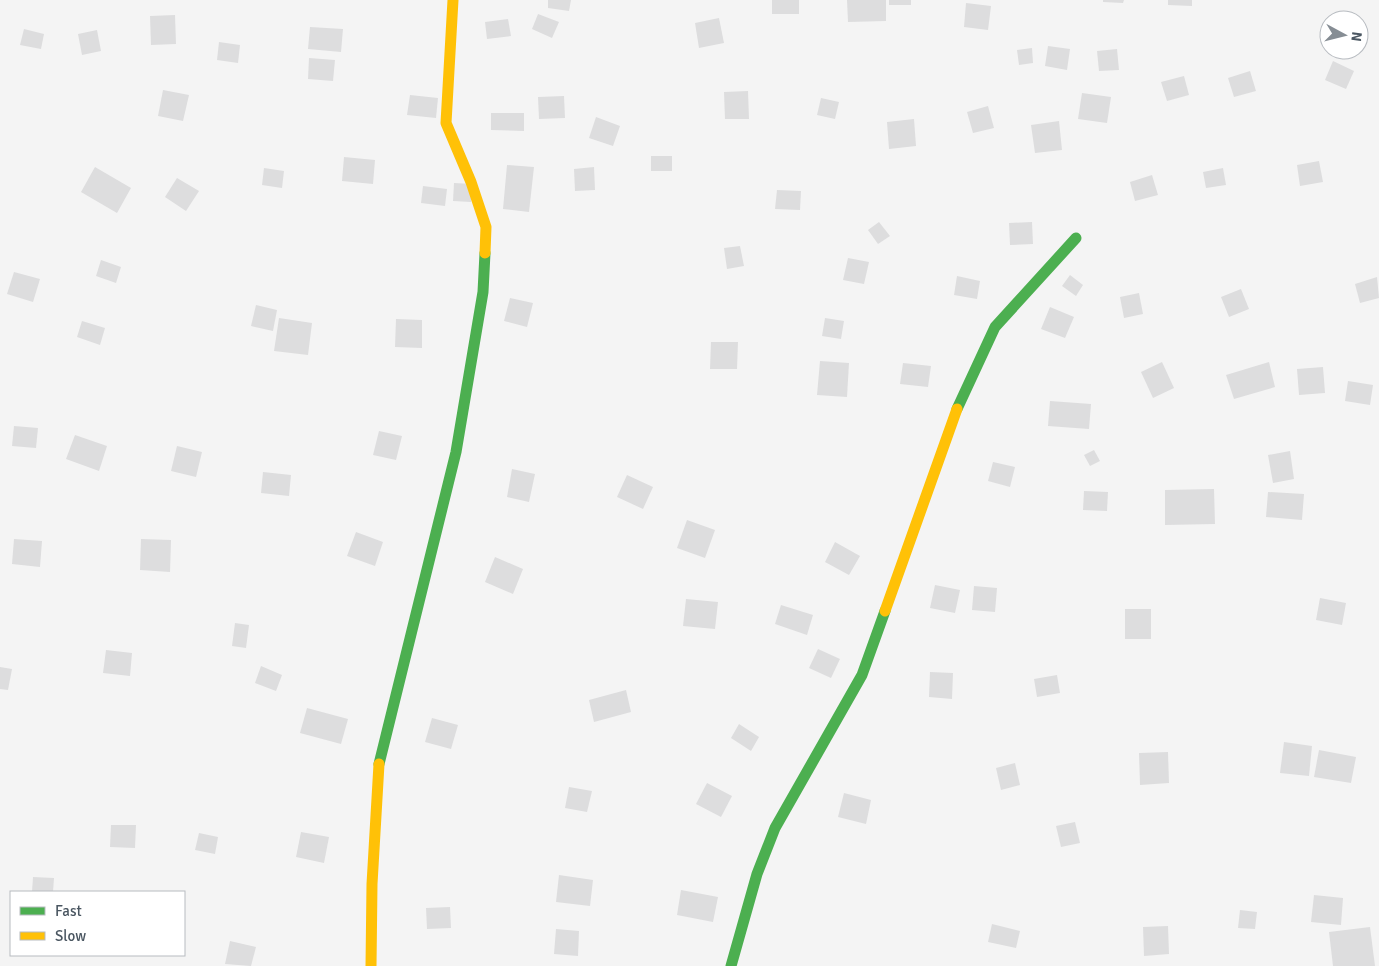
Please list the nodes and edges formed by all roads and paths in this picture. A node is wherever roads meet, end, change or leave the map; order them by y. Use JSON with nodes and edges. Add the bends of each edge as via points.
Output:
{"nodes":[{"id":1,"x":453,"y":0,"type":"edge"},
{"id":2,"x":1076,"y":238,"type":"dead end"},
{"id":3,"x":371,"y":966,"type":"edge"},
{"id":4,"x":732,"y":966,"type":"edge"}],
"edges":[{"from":1,"to":3,"type":"street","via":[[446,123],[486,226],[483,292],[456,452],[410,650],[380,755]]},
{"from":2,"to":4,"type":"street","via":[[995,327],[976,361],[862,675],[775,828],[757,874]]}]}
